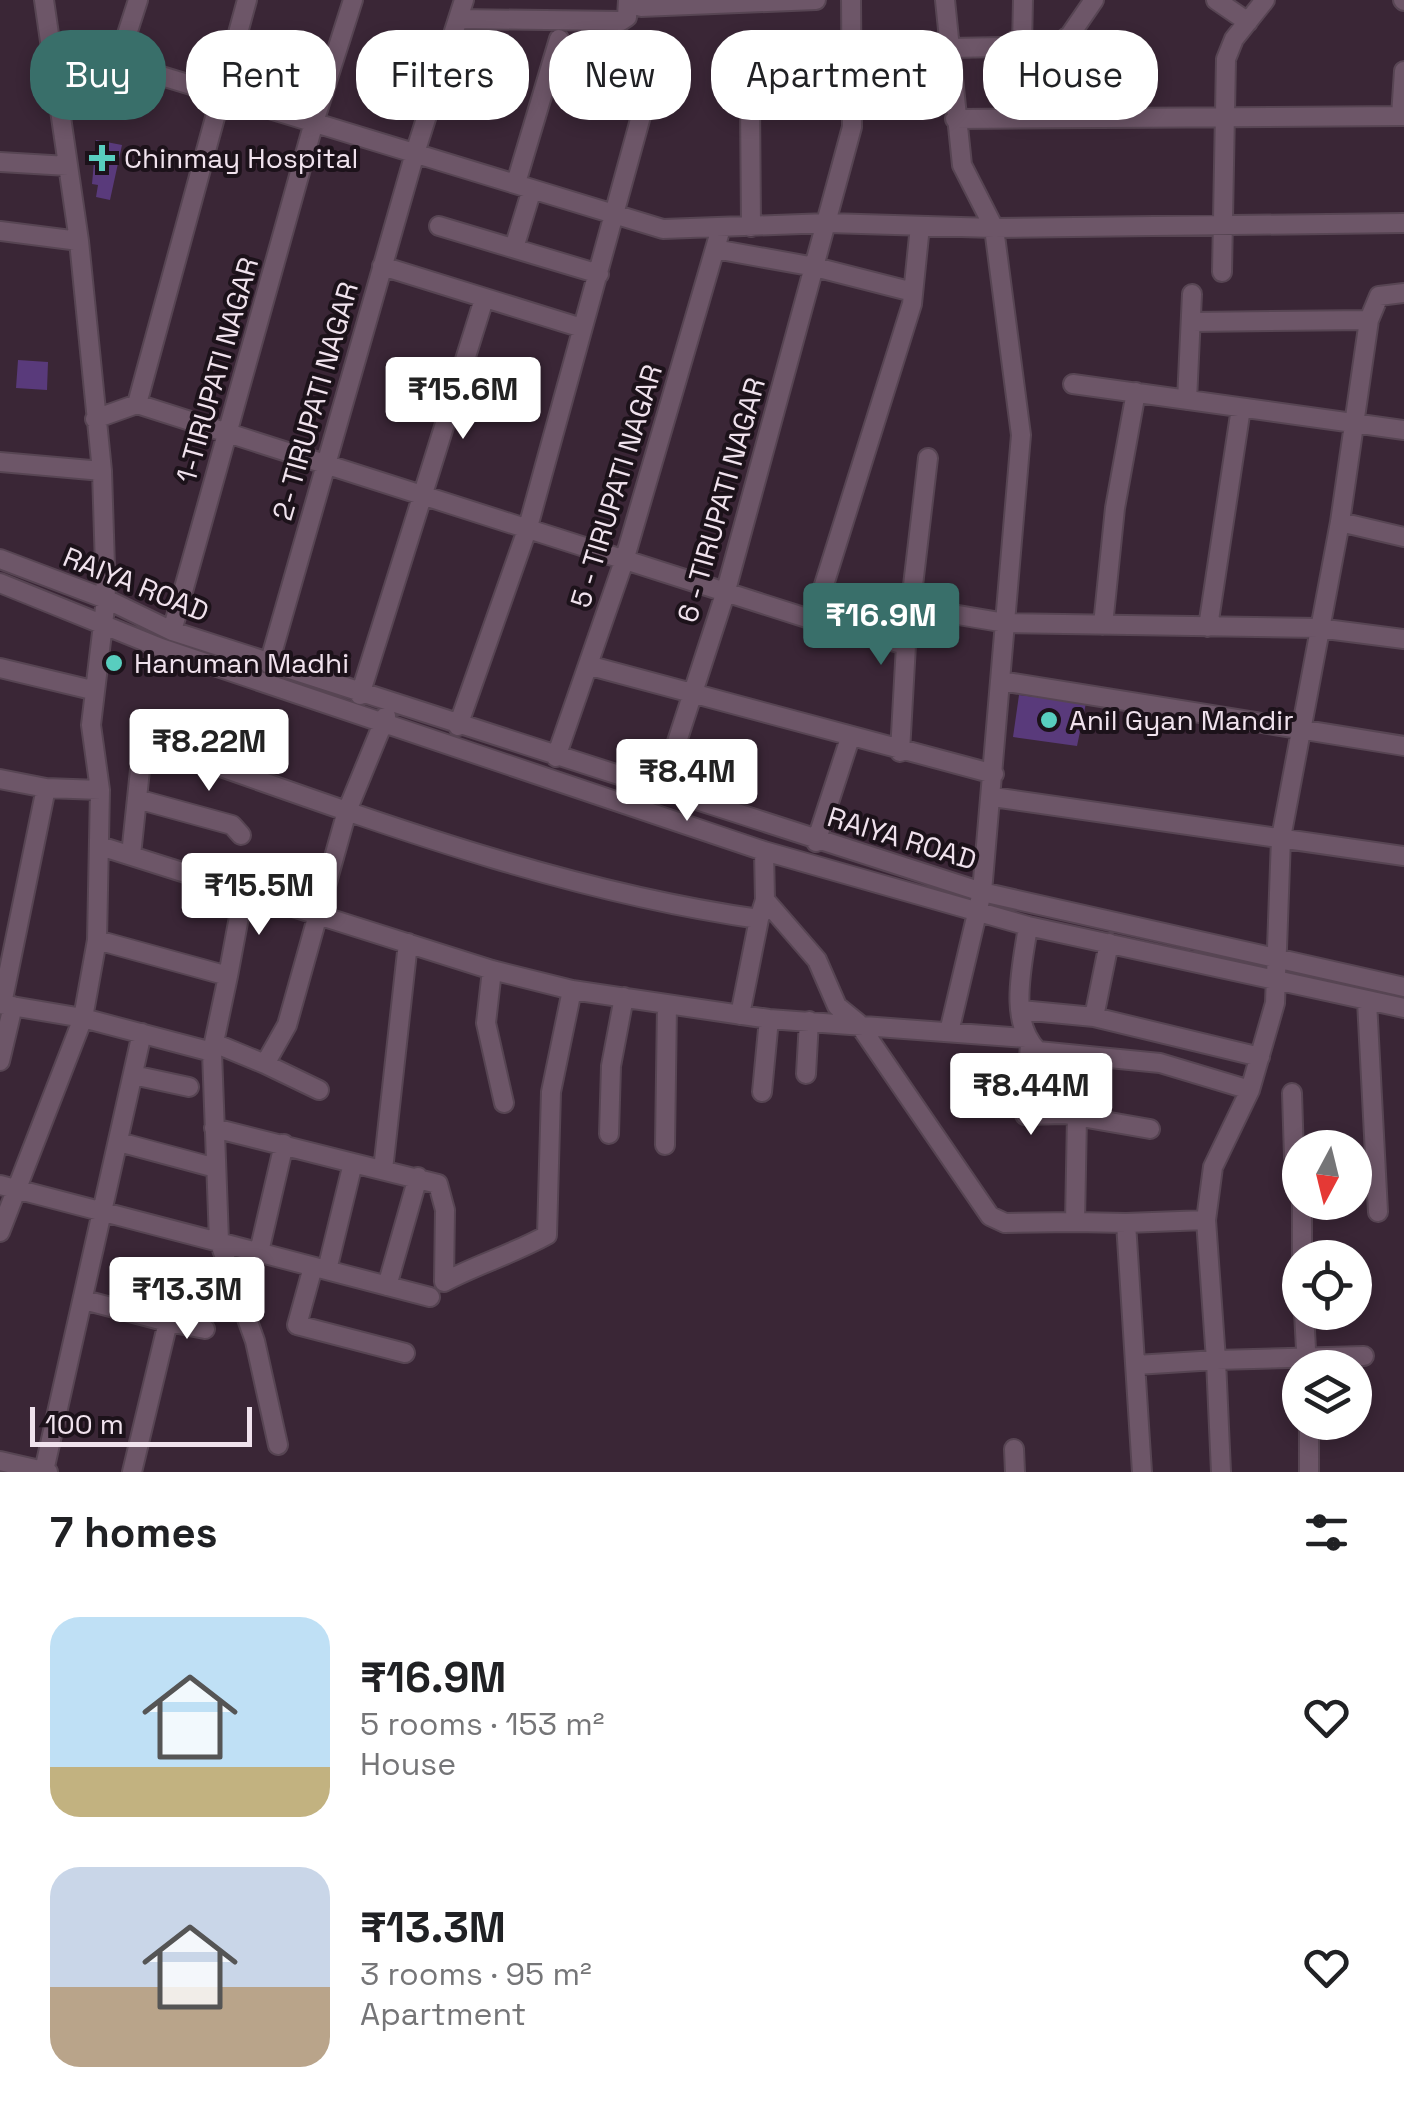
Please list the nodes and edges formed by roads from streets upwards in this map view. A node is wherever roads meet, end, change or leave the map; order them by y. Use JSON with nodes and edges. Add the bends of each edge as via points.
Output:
{"nodes":[{"id":1,"x":44,"y":0,"type":"edge"},
{"id":2,"x":138,"y":0,"type":"edge"},
{"id":3,"x":246,"y":0,"type":"edge"},
{"id":4,"x":354,"y":0,"type":"edge"},
{"id":5,"x":464,"y":0,"type":"edge"},
{"id":6,"x":555,"y":0,"type":"edge"},
{"id":7,"x":816,"y":0,"type":"edge"},
{"id":8,"x":851,"y":0,"type":"edge"},
{"id":9,"x":945,"y":0,"type":"edge"},
{"id":10,"x":1023,"y":0,"type":"edge"},
{"id":11,"x":1094,"y":0,"type":"edge"},
{"id":12,"x":1216,"y":0,"type":"edge"},
{"id":13,"x":1265,"y":0,"type":"edge"},
{"id":14,"x":634,"y":4,"type":"edge"},
{"id":15,"x":458,"y":19,"type":"junction"},
{"id":16,"x":554,"y":20,"type":"junction"},
{"id":17,"x":1248,"y":22,"type":"junction"},
{"id":18,"x":48,"y":30,"type":"edge"},
{"id":19,"x":128,"y":30,"type":"edge"},
{"id":20,"x":238,"y":30,"type":"edge"},
{"id":21,"x":851,"y":30,"type":"edge"},
{"id":22,"x":947,"y":30,"type":"edge"},
{"id":23,"x":1022,"y":30,"type":"edge"},
{"id":24,"x":1072,"y":30,"type":"edge"},
{"id":25,"x":1404,"y":71,"type":"edge"},
{"id":26,"x":549,"y":81,"type":"edge"},
{"id":27,"x":1224,"y":115,"type":"junction"},
{"id":28,"x":1402,"y":116,"type":"edge"},
{"id":29,"x":963,"y":119,"type":"edge"},
{"id":30,"x":61,"y":120,"type":"edge"},
{"id":31,"x":213,"y":120,"type":"edge"},
{"id":32,"x":307,"y":120,"type":"edge"},
{"id":33,"x":641,"y":120,"type":"edge"},
{"id":34,"x":750,"y":120,"type":"edge"},
{"id":35,"x":852,"y":120,"type":"edge"},
{"id":36,"x":954,"y":120,"type":"edge"},
{"id":37,"x":314,"y":122,"type":"junction"},
{"id":38,"x":414,"y":153,"type":"junction"},
{"id":39,"x":0,"y":162,"type":"edge"},
{"id":40,"x":68,"y":166,"type":"junction"},
{"id":41,"x":524,"y":186,"type":"junction"},
{"id":42,"x":616,"y":214,"type":"junction"},
{"id":43,"x":828,"y":223,"type":"junction"},
{"id":44,"x":1404,"y":223,"type":"edge"},
{"id":45,"x":1226,"y":225,"type":"junction"},
{"id":46,"x":439,"y":226,"type":"dead end"},
{"id":47,"x":920,"y":226,"type":"junction"},
{"id":48,"x":751,"y":227,"type":"junction"},
{"id":49,"x":721,"y":228,"type":"junction"},
{"id":50,"x":994,"y":228,"type":"junction"},
{"id":51,"x":0,"y":231,"type":"edge"},
{"id":52,"x":79,"y":241,"type":"junction"},
{"id":53,"x":514,"y":248,"type":"junction"},
{"id":54,"x":715,"y":249,"type":"junction"},
{"id":55,"x":382,"y":266,"type":"junction"},
{"id":56,"x":815,"y":267,"type":"junction"},
{"id":57,"x":1222,"y":272,"type":"dead end"},
{"id":58,"x":598,"y":274,"type":"junction"},
{"id":59,"x":913,"y":292,"type":"junction"},
{"id":60,"x":1404,"y":292,"type":"edge"},
{"id":61,"x":1192,"y":294,"type":"dead end"},
{"id":62,"x":484,"y":300,"type":"junction"},
{"id":63,"x":1370,"y":320,"type":"junction"},
{"id":64,"x":1192,"y":322,"type":"junction"},
{"id":65,"x":582,"y":328,"type":"junction"},
{"id":66,"x":1074,"y":384,"type":"dead end"},
{"id":67,"x":1136,"y":392,"type":"junction"},
{"id":68,"x":1187,"y":400,"type":"junction"},
{"id":69,"x":137,"y":404,"type":"junction"},
{"id":70,"x":1242,"y":408,"type":"junction"},
{"id":71,"x":95,"y":419,"type":"junction"},
{"id":72,"x":1352,"y":422,"type":"junction"},
{"id":73,"x":1404,"y":430,"type":"edge"},
{"id":74,"x":229,"y":431,"type":"junction"},
{"id":75,"x":928,"y":458,"type":"dead end"},
{"id":76,"x":0,"y":462,"type":"edge"},
{"id":77,"x":324,"y":463,"type":"junction"},
{"id":78,"x":102,"y":471,"type":"junction"},
{"id":79,"x":421,"y":496,"type":"junction"},
{"id":80,"x":1340,"y":522,"type":"junction"},
{"id":81,"x":528,"y":527,"type":"junction"},
{"id":82,"x":1404,"y":537,"type":"edge"},
{"id":83,"x":0,"y":559,"type":"edge"},
{"id":84,"x":624,"y":561,"type":"junction"},
{"id":85,"x":0,"y":583,"type":"edge"},
{"id":86,"x":725,"y":594,"type":"junction"},
{"id":87,"x":106,"y":599,"type":"junction"},
{"id":88,"x":911,"y":607,"type":"junction"},
{"id":89,"x":813,"y":620,"type":"junction"},
{"id":90,"x":1006,"y":623,"type":"junction"},
{"id":91,"x":102,"y":624,"type":"junction"},
{"id":92,"x":1104,"y":625,"type":"junction"},
{"id":93,"x":1208,"y":627,"type":"junction"},
{"id":94,"x":1318,"y":628,"type":"junction"},
{"id":95,"x":172,"y":631,"type":"junction"},
{"id":96,"x":1404,"y":640,"type":"edge"},
{"id":97,"x":906,"y":645,"type":"junction"},
{"id":98,"x":269,"y":664,"type":"junction"},
{"id":99,"x":590,"y":666,"type":"junction"},
{"id":100,"x":0,"y":668,"type":"edge"},
{"id":101,"x":1001,"y":681,"type":"junction"},
{"id":102,"x":92,"y":690,"type":"junction"},
{"id":103,"x":691,"y":692,"type":"junction"},
{"id":104,"x":360,"y":695,"type":"junction"},
{"id":105,"x":390,"y":704,"type":"junction"},
{"id":106,"x":384,"y":723,"type":"junction"},
{"id":107,"x":458,"y":726,"type":"junction"},
{"id":108,"x":1303,"y":729,"type":"junction"},
{"id":109,"x":850,"y":738,"type":"junction"},
{"id":110,"x":1404,"y":746,"type":"edge"},
{"id":111,"x":900,"y":752,"type":"junction"},
{"id":112,"x":556,"y":756,"type":"junction"},
{"id":113,"x":994,"y":774,"type":"junction"},
{"id":114,"x":0,"y":780,"type":"edge"},
{"id":115,"x":46,"y":788,"type":"junction"},
{"id":116,"x":100,"y":790,"type":"junction"},
{"id":117,"x":660,"y":790,"type":"junction"},
{"id":118,"x":993,"y":797,"type":"junction"},
{"id":119,"x":138,"y":798,"type":"junction"},
{"id":120,"x":347,"y":811,"type":"junction"},
{"id":121,"x":241,"y":835,"type":"dead end"},
{"id":122,"x":1281,"y":838,"type":"junction"},
{"id":123,"x":816,"y":842,"type":"junction"},
{"id":124,"x":100,"y":846,"type":"junction"},
{"id":125,"x":764,"y":851,"type":"junction"},
{"id":126,"x":132,"y":856,"type":"junction"},
{"id":127,"x":1404,"y":856,"type":"edge"},
{"id":128,"x":244,"y":890,"type":"junction"},
{"id":129,"x":982,"y":892,"type":"junction"},
{"id":130,"x":765,"y":900,"type":"junction"},
{"id":131,"x":316,"y":912,"type":"junction"},
{"id":132,"x":976,"y":912,"type":"junction"},
{"id":133,"x":759,"y":919,"type":"junction"},
{"id":134,"x":1028,"y":926,"type":"junction"},
{"id":135,"x":97,"y":940,"type":"junction"},
{"id":136,"x":408,"y":943,"type":"junction"},
{"id":137,"x":1109,"y":943,"type":"junction"},
{"id":138,"x":1275,"y":961,"type":"junction"},
{"id":139,"x":492,"y":970,"type":"junction"},
{"id":140,"x":228,"y":976,"type":"junction"},
{"id":141,"x":1278,"y":982,"type":"junction"},
{"id":142,"x":1404,"y":988,"type":"edge"},
{"id":143,"x":572,"y":990,"type":"junction"},
{"id":144,"x":624,"y":998,"type":"junction"},
{"id":145,"x":1367,"y":1001,"type":"junction"},
{"id":146,"x":5,"y":1005,"type":"edge"},
{"id":147,"x":667,"y":1005,"type":"junction"},
{"id":148,"x":1404,"y":1008,"type":"edge"},
{"id":149,"x":1021,"y":1010,"type":"junction"},
{"id":150,"x":740,"y":1014,"type":"junction"},
{"id":151,"x":1094,"y":1017,"type":"junction"},
{"id":152,"x":83,"y":1018,"type":"junction"},
{"id":153,"x":769,"y":1019,"type":"junction"},
{"id":154,"x":808,"y":1021,"type":"junction"},
{"id":155,"x":858,"y":1023,"type":"junction"},
{"id":156,"x":949,"y":1032,"type":"junction"},
{"id":157,"x":142,"y":1033,"type":"junction"},
{"id":158,"x":1028,"y":1041,"type":"junction"},
{"id":159,"x":213,"y":1048,"type":"junction"},
{"id":160,"x":1260,"y":1057,"type":"junction"},
{"id":161,"x":0,"y":1061,"type":"edge"},
{"id":162,"x":265,"y":1064,"type":"junction"},
{"id":163,"x":806,"y":1074,"type":"dead end"},
{"id":164,"x":133,"y":1075,"type":"junction"},
{"id":165,"x":189,"y":1087,"type":"dead end"},
{"id":166,"x":320,"y":1090,"type":"dead end"},
{"id":167,"x":1250,"y":1090,"type":"junction"},
{"id":168,"x":762,"y":1092,"type":"dead end"},
{"id":169,"x":1292,"y":1093,"type":"dead end"},
{"id":170,"x":504,"y":1103,"type":"dead end"},
{"id":171,"x":1077,"y":1116,"type":"junction"},
{"id":172,"x":214,"y":1128,"type":"junction"},
{"id":173,"x":1150,"y":1129,"type":"dead end"},
{"id":174,"x":1293,"y":1130,"type":"edge"},
{"id":175,"x":609,"y":1134,"type":"dead end"},
{"id":176,"x":119,"y":1142,"type":"junction"},
{"id":177,"x":284,"y":1144,"type":"junction"},
{"id":178,"x":665,"y":1145,"type":"dead end"},
{"id":179,"x":353,"y":1162,"type":"junction"},
{"id":180,"x":216,"y":1168,"type":"junction"},
{"id":181,"x":383,"y":1170,"type":"junction"},
{"id":182,"x":418,"y":1177,"type":"junction"},
{"id":183,"x":0,"y":1185,"type":"edge"},
{"id":184,"x":19,"y":1190,"type":"junction"},
{"id":185,"x":105,"y":1212,"type":"junction"},
{"id":186,"x":1378,"y":1212,"type":"dead end"},
{"id":187,"x":1206,"y":1220,"type":"junction"},
{"id":188,"x":1075,"y":1222,"type":"junction"},
{"id":189,"x":1126,"y":1223,"type":"junction"},
{"id":190,"x":0,"y":1232,"type":"edge"},
{"id":191,"x":218,"y":1242,"type":"junction"},
{"id":192,"x":260,"y":1252,"type":"junction"},
{"id":193,"x":320,"y":1268,"type":"junction"},
{"id":194,"x":388,"y":1286,"type":"junction"},
{"id":195,"x":430,"y":1297,"type":"dead end"},
{"id":196,"x":84,"y":1300,"type":"junction"},
{"id":197,"x":168,"y":1322,"type":"junction"},
{"id":198,"x":205,"y":1329,"type":"dead end"},
{"id":199,"x":404,"y":1353,"type":"dead end"},
{"id":200,"x":1216,"y":1360,"type":"junction"},
{"id":201,"x":1282,"y":1363,"type":"edge"},
{"id":202,"x":1136,"y":1365,"type":"junction"},
{"id":203,"x":1309,"y":1440,"type":"edge"},
{"id":204,"x":278,"y":1445,"type":"dead end"},
{"id":205,"x":1014,"y":1448,"type":"dead end"},
{"id":206,"x":0,"y":1461,"type":"edge"},
{"id":207,"x":46,"y":1471,"type":"edge"},
{"id":208,"x":132,"y":1472,"type":"edge"},
{"id":209,"x":1015,"y":1472,"type":"edge"},
{"id":210,"x":1142,"y":1472,"type":"edge"},
{"id":211,"x":1221,"y":1472,"type":"edge"},
{"id":212,"x":1309,"y":1472,"type":"edge"}],
"edges":[{"from":1,"to":18,"type":"street"},
{"from":2,"to":19,"type":"street"},
{"from":3,"to":20,"type":"street"},
{"from":4,"to":37,"type":"street","name":"1-TIRUPATI NAGAR"},
{"from":5,"to":15,"type":"street","name":"2- TIRUPATI NAGAR"},
{"from":6,"to":16,"type":"street"},
{"from":7,"to":14,"type":"street"},
{"from":8,"to":21,"type":"street","name":"6 - TIRUPATI NAGAR"},
{"from":9,"to":22,"type":"street"},
{"from":10,"to":23,"type":"street"},
{"from":11,"to":24,"type":"street"},
{"from":12,"to":17,"type":"street"},
{"from":13,"to":17,"type":"street"},
{"from":14,"to":16,"type":"street","via":[[620,20]]},
{"from":15,"to":16,"type":"street"},
{"from":15,"to":38,"type":"street","name":"2- TIRUPATI NAGAR"},
{"from":17,"to":27,"type":"street","via":[[1226,59]]},
{"from":25,"to":28,"type":"street"},
{"from":26,"to":41,"type":"street"},
{"from":27,"to":28,"type":"street"},
{"from":27,"to":29,"type":"street"},
{"from":27,"to":45,"type":"street"},
{"from":30,"to":40,"type":"street"},
{"from":31,"to":69,"type":"street"},
{"from":32,"to":37,"type":"street"},
{"from":33,"to":42,"type":"street"},
{"from":34,"to":48,"type":"street"},
{"from":35,"to":43,"type":"street","name":"6 - TIRUPATI NAGAR"},
{"from":36,"to":50,"type":"street","via":[[962,164]]},
{"from":37,"to":38,"type":"street"},
{"from":37,"to":74,"type":"street","name":"1-TIRUPATI NAGAR"},
{"from":38,"to":41,"type":"street"},
{"from":38,"to":55,"type":"street","name":"2- TIRUPATI NAGAR"},
{"from":39,"to":40,"type":"street"},
{"from":40,"to":52,"type":"street"},
{"from":41,"to":42,"type":"street"},
{"from":41,"to":53,"type":"street"},
{"from":42,"to":49,"type":"street","via":[[663,228]]},
{"from":42,"to":58,"type":"street"},
{"from":43,"to":47,"type":"street"},
{"from":43,"to":48,"type":"street"},
{"from":43,"to":56,"type":"street","name":"6 - TIRUPATI NAGAR"},
{"from":44,"to":45,"type":"street"},
{"from":45,"to":50,"type":"street"},
{"from":45,"to":57,"type":"street"},
{"from":46,"to":53,"type":"street"},
{"from":47,"to":50,"type":"street"},
{"from":47,"to":59,"type":"street"},
{"from":48,"to":49,"type":"street"},
{"from":49,"to":54,"type":"street","name":"5 - TIRUPATI NAGAR"},
{"from":50,"to":90,"type":"street","via":[[1021,435]]},
{"from":51,"to":52,"type":"street"},
{"from":52,"to":71,"type":"street"},
{"from":53,"to":58,"type":"street"},
{"from":54,"to":56,"type":"street"},
{"from":54,"to":84,"type":"street","name":"5 - TIRUPATI NAGAR"},
{"from":55,"to":62,"type":"street"},
{"from":55,"to":77,"type":"street","name":"2- TIRUPATI NAGAR"},
{"from":56,"to":59,"type":"street"},
{"from":56,"to":86,"type":"street","name":"6 - TIRUPATI NAGAR"},
{"from":58,"to":65,"type":"street"},
{"from":59,"to":89,"type":"street"},
{"from":60,"to":63,"type":"street","via":[[1379,296]]},
{"from":61,"to":64,"type":"street"},
{"from":62,"to":65,"type":"street"},
{"from":62,"to":79,"type":"street"},
{"from":63,"to":64,"type":"street"},
{"from":63,"to":72,"type":"street"},
{"from":64,"to":68,"type":"street"},
{"from":65,"to":81,"type":"street"},
{"from":66,"to":67,"type":"street"},
{"from":67,"to":68,"type":"street"},
{"from":67,"to":92,"type":"street","via":[[1115,508]]},
{"from":68,"to":70,"type":"street"},
{"from":69,"to":71,"type":"street"},
{"from":69,"to":74,"type":"street"},
{"from":70,"to":72,"type":"street"},
{"from":70,"to":93,"type":"street"},
{"from":71,"to":78,"type":"street"},
{"from":72,"to":73,"type":"street"},
{"from":72,"to":80,"type":"street"},
{"from":74,"to":77,"type":"street"},
{"from":74,"to":95,"type":"street","name":"1-TIRUPATI NAGAR"},
{"from":75,"to":88,"type":"street"},
{"from":76,"to":78,"type":"street"},
{"from":77,"to":79,"type":"street"},
{"from":77,"to":98,"type":"street","name":"2- TIRUPATI NAGAR"},
{"from":78,"to":87,"type":"street"},
{"from":79,"to":81,"type":"street"},
{"from":79,"to":104,"type":"street"},
{"from":80,"to":82,"type":"street"},
{"from":80,"to":94,"type":"street"},
{"from":81,"to":84,"type":"street"},
{"from":81,"to":107,"type":"street"},
{"from":83,"to":87,"type":"street","name":"RAIYA ROAD"},
{"from":84,"to":86,"type":"street"},
{"from":84,"to":99,"type":"street","name":"5 - TIRUPATI NAGAR"},
{"from":85,"to":91,"type":"street","name":"RAIYA ROAD"},
{"from":86,"to":89,"type":"street"},
{"from":86,"to":103,"type":"street","name":"6 - TIRUPATI NAGAR"},
{"from":87,"to":91,"type":"street"},
{"from":87,"to":95,"type":"street","name":"RAIYA ROAD"},
{"from":88,"to":90,"type":"street"},
{"from":88,"to":97,"type":"street"},
{"from":89,"to":97,"type":"street"},
{"from":90,"to":92,"type":"street"},
{"from":90,"to":101,"type":"street"},
{"from":91,"to":102,"type":"street"},
{"from":91,"to":106,"type":"street","name":"RAIYA ROAD"},
{"from":92,"to":93,"type":"street"},
{"from":93,"to":94,"type":"street"},
{"from":94,"to":96,"type":"street"},
{"from":94,"to":108,"type":"street"},
{"from":95,"to":98,"type":"street","name":"RAIYA ROAD"},
{"from":97,"to":111,"type":"street"},
{"from":98,"to":104,"type":"street","name":"RAIYA ROAD"},
{"from":99,"to":103,"type":"street"},
{"from":99,"to":112,"type":"street","name":"5 - TIRUPATI NAGAR"},
{"from":100,"to":102,"type":"street"},
{"from":101,"to":108,"type":"street"},
{"from":101,"to":113,"type":"street"},
{"from":102,"to":116,"type":"street"},
{"from":103,"to":109,"type":"street"},
{"from":103,"to":117,"type":"street","name":"6 - TIRUPATI NAGAR"},
{"from":104,"to":105,"type":"street","name":"RAIYA ROAD"},
{"from":105,"to":106,"type":"street"},
{"from":105,"to":107,"type":"street","name":"RAIYA ROAD"},
{"from":106,"to":120,"type":"street"},
{"from":106,"to":125,"type":"street","name":"RAIYA ROAD"},
{"from":107,"to":112,"type":"street","name":"RAIYA ROAD"},
{"from":108,"to":110,"type":"street"},
{"from":108,"to":122,"type":"street"},
{"from":109,"to":111,"type":"street"},
{"from":109,"to":123,"type":"street"},
{"from":111,"to":113,"type":"street"},
{"from":112,"to":117,"type":"street","name":"RAIYA ROAD"},
{"from":113,"to":118,"type":"street"},
{"from":114,"to":115,"type":"street"},
{"from":115,"to":116,"type":"street"},
{"from":115,"to":146,"type":"street"},
{"from":116,"to":124,"type":"street"},
{"from":117,"to":123,"type":"street","name":"RAIYA ROAD"},
{"from":118,"to":122,"type":"street"},
{"from":118,"to":129,"type":"street"},
{"from":119,"to":120,"type":"street","via":[[142,751],[161,746]]},
{"from":119,"to":121,"type":"street","via":[[232,826]]},
{"from":119,"to":126,"type":"street"},
{"from":120,"to":131,"type":"street"},
{"from":120,"to":133,"type":"street","via":[[522,866]]},
{"from":122,"to":127,"type":"street"},
{"from":122,"to":138,"type":"street"},
{"from":123,"to":129,"type":"street","name":"RAIYA ROAD"},
{"from":124,"to":126,"type":"street"},
{"from":124,"to":135,"type":"street"},
{"from":125,"to":130,"type":"street"},
{"from":125,"to":132,"type":"street","name":"RAIYA ROAD"},
{"from":126,"to":128,"type":"street"},
{"from":128,"to":131,"type":"street"},
{"from":128,"to":140,"type":"street"},
{"from":129,"to":132,"type":"street"},
{"from":129,"to":138,"type":"street","name":"RAIYA ROAD"},
{"from":130,"to":133,"type":"street"},
{"from":130,"to":155,"type":"street","via":[[817,960],[837,1006]]},
{"from":131,"to":136,"type":"street"},
{"from":131,"to":162,"type":"street","via":[[287,1025]]},
{"from":132,"to":134,"type":"street","name":"RAIYA ROAD"},
{"from":132,"to":156,"type":"street"},
{"from":133,"to":150,"type":"street"},
{"from":134,"to":137,"type":"street","name":"RAIYA ROAD"},
{"from":134,"to":149,"type":"street"},
{"from":135,"to":140,"type":"street"},
{"from":135,"to":152,"type":"street"},
{"from":136,"to":139,"type":"street"},
{"from":136,"to":181,"type":"street"},
{"from":137,"to":141,"type":"street","name":"RAIYA ROAD"},
{"from":137,"to":151,"type":"street"},
{"from":138,"to":141,"type":"street"},
{"from":138,"to":142,"type":"street","name":"RAIYA ROAD"},
{"from":139,"to":143,"type":"street"},
{"from":139,"to":170,"type":"street","via":[[486,1023]]},
{"from":140,"to":159,"type":"street"},
{"from":141,"to":145,"type":"street","name":"RAIYA ROAD"},
{"from":141,"to":160,"type":"street"},
{"from":143,"to":144,"type":"street"},
{"from":143,"to":182,"type":"street","via":[[551,1092],[547,1235],[444,1282],[442,1190]]},
{"from":144,"to":147,"type":"street"},
{"from":144,"to":175,"type":"street","via":[[611,1066]]},
{"from":145,"to":148,"type":"street","name":"RAIYA ROAD"},
{"from":145,"to":186,"type":"street"},
{"from":146,"to":152,"type":"street"},
{"from":146,"to":161,"type":"street"},
{"from":147,"to":150,"type":"street"},
{"from":147,"to":178,"type":"street"},
{"from":149,"to":151,"type":"street"},
{"from":149,"to":158,"type":"street"},
{"from":150,"to":153,"type":"street"},
{"from":151,"to":160,"type":"street"},
{"from":152,"to":157,"type":"street"},
{"from":152,"to":184,"type":"street"},
{"from":153,"to":154,"type":"street"},
{"from":153,"to":168,"type":"street"},
{"from":154,"to":155,"type":"street"},
{"from":154,"to":163,"type":"street"},
{"from":155,"to":156,"type":"street"},
{"from":155,"to":188,"type":"street","via":[[990,1216],[1005,1223]]},
{"from":156,"to":158,"type":"street"},
{"from":157,"to":159,"type":"street"},
{"from":157,"to":164,"type":"street"},
{"from":158,"to":167,"type":"street","via":[[1038,1051],[1160,1064]]},
{"from":158,"to":171,"type":"street","via":[[1025,1115]]},
{"from":159,"to":162,"type":"street"},
{"from":159,"to":172,"type":"street"},
{"from":160,"to":167,"type":"street"},
{"from":162,"to":166,"type":"street"},
{"from":164,"to":165,"type":"street"},
{"from":164,"to":176,"type":"street"},
{"from":167,"to":187,"type":"street","via":[[1212,1167]]},
{"from":169,"to":174,"type":"street"},
{"from":171,"to":173,"type":"street"},
{"from":171,"to":188,"type":"street"},
{"from":172,"to":177,"type":"street"},
{"from":172,"to":180,"type":"street"},
{"from":176,"to":180,"type":"street"},
{"from":176,"to":185,"type":"street"},
{"from":177,"to":179,"type":"street"},
{"from":177,"to":192,"type":"street"},
{"from":179,"to":181,"type":"street"},
{"from":179,"to":193,"type":"street"},
{"from":180,"to":191,"type":"street"},
{"from":181,"to":182,"type":"street"},
{"from":182,"to":194,"type":"street"},
{"from":183,"to":184,"type":"street"},
{"from":184,"to":185,"type":"street"},
{"from":184,"to":190,"type":"street"},
{"from":185,"to":191,"type":"street"},
{"from":185,"to":196,"type":"street"},
{"from":187,"to":189,"type":"street"},
{"from":187,"to":200,"type":"street"},
{"from":188,"to":189,"type":"street"},
{"from":189,"to":202,"type":"street"},
{"from":191,"to":192,"type":"street"},
{"from":191,"to":204,"type":"street","via":[[255,1341]]},
{"from":192,"to":193,"type":"street"},
{"from":193,"to":194,"type":"street"},
{"from":193,"to":199,"type":"street","via":[[297,1324]]},
{"from":194,"to":195,"type":"street"},
{"from":196,"to":197,"type":"street"},
{"from":196,"to":207,"type":"street"},
{"from":197,"to":198,"type":"street"},
{"from":197,"to":208,"type":"street"},
{"from":200,"to":201,"type":"street"},
{"from":200,"to":202,"type":"street"},
{"from":200,"to":211,"type":"street"},
{"from":202,"to":210,"type":"street"},
{"from":203,"to":212,"type":"street"},
{"from":205,"to":209,"type":"street"},
{"from":206,"to":207,"type":"street"}]}
